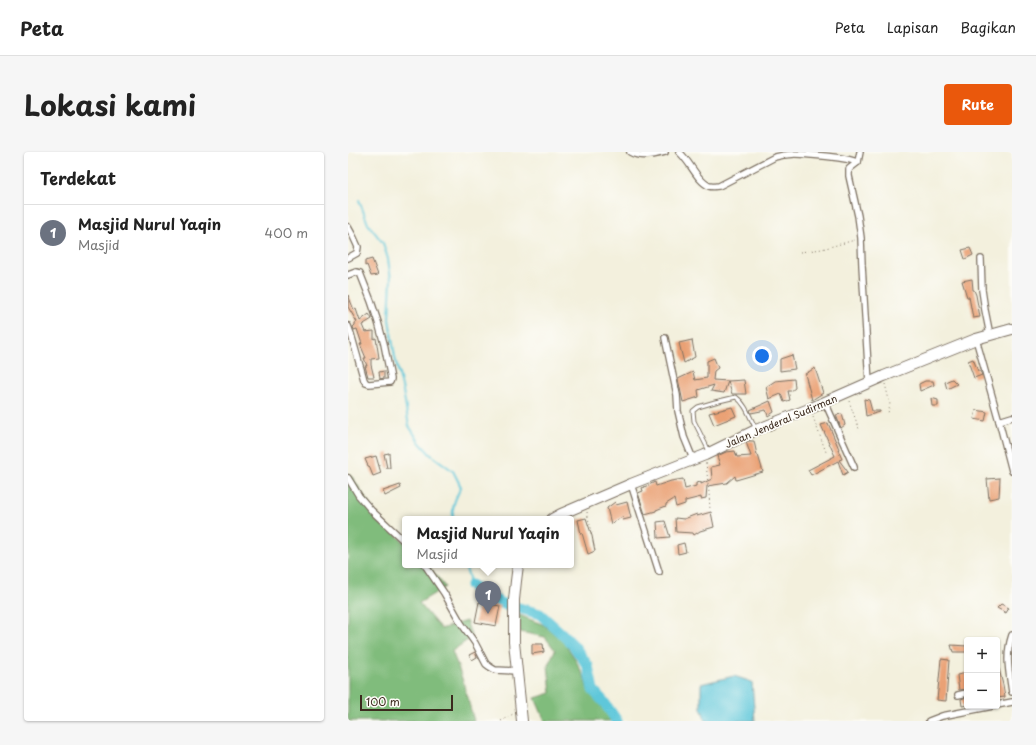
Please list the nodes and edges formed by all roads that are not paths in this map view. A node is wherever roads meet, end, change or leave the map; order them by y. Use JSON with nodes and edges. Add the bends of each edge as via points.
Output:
{"nodes":[{"id":1,"x":630,"y":152,"type":"edge"},
{"id":2,"x":665,"y":152,"type":"edge"},
{"id":3,"x":679,"y":152,"type":"edge"},
{"id":4,"x":860,"y":152,"type":"edge"},
{"id":5,"x":858,"y":162,"type":"junction"},
{"id":6,"x":348,"y":227,"type":"edge"},
{"id":7,"x":348,"y":258,"type":"edge"},
{"id":8,"x":981,"y":259,"type":"dead end"},
{"id":9,"x":348,"y":275,"type":"edge"},
{"id":10,"x":348,"y":326,"type":"edge"},
{"id":11,"x":1012,"y":329,"type":"edge"},
{"id":12,"x":990,"y":335,"type":"junction"},
{"id":13,"x":665,"y":338,"type":"dead end"},
{"id":14,"x":976,"y":339,"type":"junction"},
{"id":15,"x":869,"y":382,"type":"junction"},
{"id":16,"x":825,"y":402,"type":"junction"},
{"id":17,"x":1012,"y":417,"type":"edge"},
{"id":18,"x":1000,"y":421,"type":"junction"},
{"id":19,"x":756,"y":430,"type":"junction"},
{"id":20,"x":707,"y":454,"type":"junction"},
{"id":21,"x":693,"y":459,"type":"junction"},
{"id":22,"x":854,"y":466,"type":"dead end"},
{"id":23,"x":1012,"y":472,"type":"edge"},
{"id":24,"x":348,"y":478,"type":"edge"},
{"id":25,"x":632,"y":484,"type":"junction"},
{"id":26,"x":557,"y":516,"type":"edge"},
{"id":27,"x":402,"y":539,"type":"edge"},
{"id":28,"x":427,"y":568,"type":"edge"},
{"id":29,"x":518,"y":568,"type":"edge"},
{"id":30,"x":659,"y":572,"type":"dead end"},
{"id":31,"x":1012,"y":635,"type":"edge"},
{"id":32,"x":516,"y":671,"type":"junction"},
{"id":33,"x":1012,"y":692,"type":"edge"},
{"id":34,"x":964,"y":694,"type":"edge"},
{"id":35,"x":958,"y":695,"type":"dead end"},
{"id":36,"x":1012,"y":702,"type":"edge"},
{"id":37,"x":1000,"y":704,"type":"edge"},
{"id":38,"x":978,"y":709,"type":"edge"},
{"id":39,"x":522,"y":721,"type":"edge"},
{"id":40,"x":929,"y":721,"type":"edge"}],
"edges":[{"from":1,"to":2,"type":"street","via":[[638,156],[648,156]]},
{"from":3,"to":5,"type":"street","via":[[700,178],[713,187],[783,154],[834,157]]},
{"from":4,"to":5,"type":"street"},
{"from":5,"to":15,"type":"street","via":[[849,169],[849,176],[861,238]]},
{"from":6,"to":7,"type":"street","via":[[358,247],[356,253]]},
{"from":8,"to":12,"type":"street","via":[[982,290]]},
{"from":9,"to":10,"type":"street","via":[[360,273],[369,294],[384,344],[390,382],[366,383]]},
{"from":11,"to":12,"type":"highway","name":"Jalan Jenderal Sudirman"},
{"from":12,"to":14,"type":"highway","name":"Jalan Jenderal Sudirman"},
{"from":13,"to":21,"type":"street","via":[[684,437]]},
{"from":14,"to":15,"type":"highway","name":"Jalan Jenderal Sudirman"},
{"from":14,"to":18,"type":"street"},
{"from":15,"to":16,"type":"highway","name":"Jalan Jenderal Sudirman"},
{"from":16,"to":19,"type":"highway","name":"Jalan Jenderal Sudirman"},
{"from":16,"to":22,"type":"street"},
{"from":17,"to":18,"type":"street"},
{"from":18,"to":23,"type":"street"},
{"from":19,"to":20,"type":"highway","name":"Jalan Jenderal Sudirman"},
{"from":19,"to":20,"type":"lane","via":[[743,404],[736,397],[698,407],[693,411],[694,421]]},
{"from":20,"to":21,"type":"highway","name":"Jalan Jenderal Sudirman"},
{"from":21,"to":25,"type":"highway","name":"Jalan Jenderal Sudirman"},
{"from":24,"to":27,"type":"street","via":[[359,496]]},
{"from":25,"to":26,"type":"highway","name":"Jalan Jenderal Sudirman"},
{"from":25,"to":30,"type":"street"},
{"from":28,"to":32,"type":"street","via":[[486,664],[495,670]]},
{"from":29,"to":32,"type":"highway","via":[[514,600]]},
{"from":31,"to":33,"type":"street","via":[[1007,661]]},
{"from":32,"to":39,"type":"highway"},
{"from":34,"to":35,"type":"street"},
{"from":36,"to":37,"type":"street"},
{"from":38,"to":40,"type":"street"}]}
